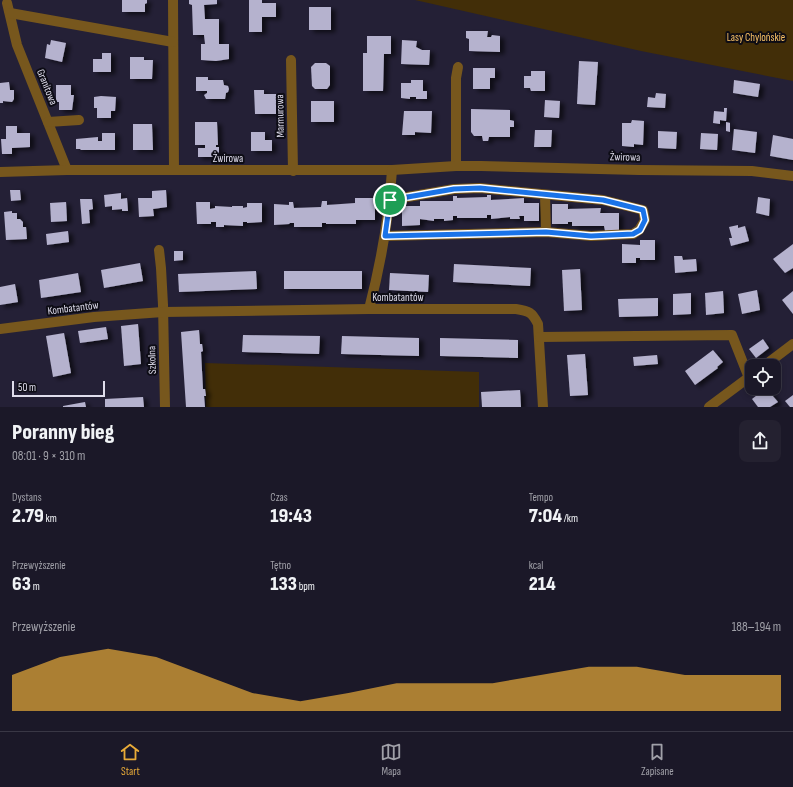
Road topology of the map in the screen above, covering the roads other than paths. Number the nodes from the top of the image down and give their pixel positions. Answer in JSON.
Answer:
{"nodes":[{"id":1,"x":173,"y":0,"type":"edge"},
{"id":2,"x":173,"y":42,"type":"junction"},
{"id":3,"x":291,"y":60,"type":"dead end"},
{"id":4,"x":458,"y":67,"type":"dead end"},
{"id":5,"x":79,"y":120,"type":"dead end"},
{"id":6,"x":48,"y":122,"type":"junction"},
{"id":7,"x":456,"y":166,"type":"junction"},
{"id":8,"x":67,"y":170,"type":"junction"},
{"id":9,"x":174,"y":170,"type":"junction"},
{"id":10,"x":392,"y":170,"type":"junction"},
{"id":11,"x":293,"y":171,"type":"junction"},
{"id":12,"x":0,"y":172,"type":"edge"},
{"id":13,"x":793,"y":176,"type":"edge"},
{"id":14,"x":546,"y":195,"type":"junction"},
{"id":15,"x":390,"y":200,"type":"junction"},
{"id":16,"x":546,"y":232,"type":"junction"},
{"id":17,"x":385,"y":236,"type":"junction"},
{"id":18,"x":158,"y":250,"type":"dead end"},
{"id":19,"x":369,"y":308,"type":"junction"},
{"id":20,"x":163,"y":312,"type":"junction"},
{"id":21,"x":0,"y":329,"type":"edge"},
{"id":22,"x":540,"y":337,"type":"junction"},
{"id":23,"x":793,"y":344,"type":"edge"},
{"id":24,"x":773,"y":359,"type":"edge"},
{"id":25,"x":745,"y":365,"type":"edge"},
{"id":26,"x":745,"y":381,"type":"edge"},
{"id":27,"x":165,"y":407,"type":"edge"},
{"id":28,"x":543,"y":407,"type":"edge"},
{"id":29,"x":709,"y":407,"type":"edge"}],
"edges":[{"from":1,"to":2,"type":"street"},
{"from":2,"to":6,"type":"street","name":"Granitowa"},
{"from":2,"to":9,"type":"street"},
{"from":3,"to":11,"type":"street","name":"Marmurowa"},
{"from":4,"to":7,"type":"street"},
{"from":5,"to":6,"type":"street"},
{"from":6,"to":8,"type":"street","name":"Granitowa"},
{"from":7,"to":10,"type":"street","name":"Żwirowa"},
{"from":7,"to":13,"type":"street","name":"Żwirowa"},
{"from":8,"to":9,"type":"street","name":"Żwirowa"},
{"from":8,"to":12,"type":"street","name":"Żwirowa"},
{"from":9,"to":11,"type":"street","name":"Żwirowa"},
{"from":10,"to":11,"type":"street","name":"Żwirowa"},
{"from":10,"to":15,"type":"street"},
{"from":14,"to":15,"type":"street"},
{"from":14,"to":16,"type":"street"},
{"from":14,"to":16,"type":"street"},
{"from":15,"to":17,"type":"street"},
{"from":16,"to":17,"type":"street"},
{"from":17,"to":19,"type":"street"},
{"from":18,"to":20,"type":"street","name":"Szkolna"},
{"from":19,"to":20,"type":"street","name":"Kombatantów"},
{"from":19,"to":22,"type":"street","name":"Kombatantów"},
{"from":20,"to":21,"type":"street","name":"Kombatantów"},
{"from":20,"to":27,"type":"street","name":"Szkolna"},
{"from":22,"to":25,"type":"street"},
{"from":22,"to":28,"type":"street"},
{"from":23,"to":24,"type":"street"},
{"from":26,"to":29,"type":"street"}]}
